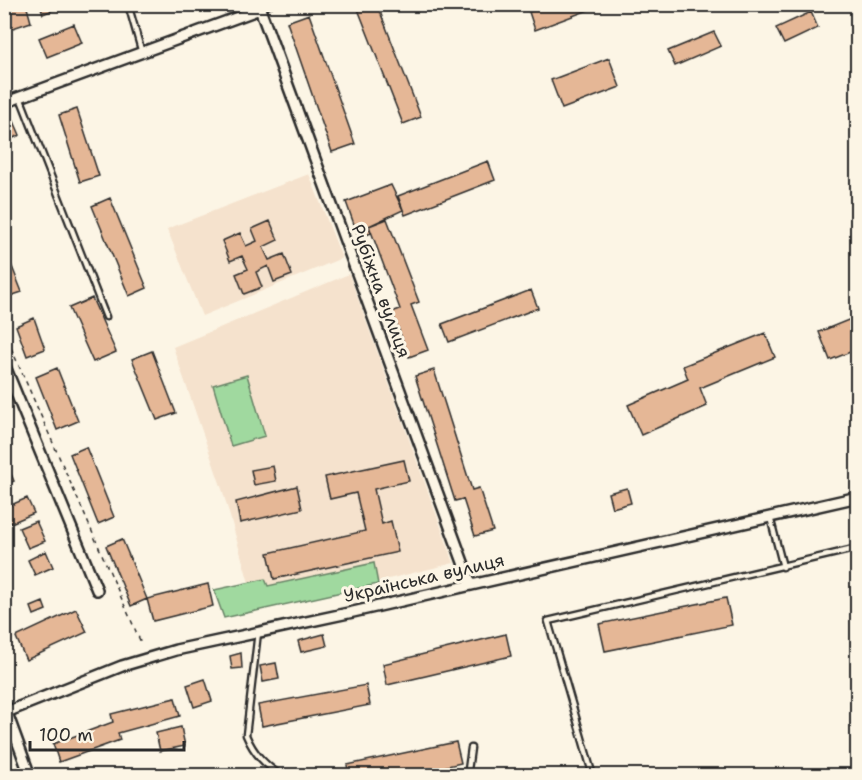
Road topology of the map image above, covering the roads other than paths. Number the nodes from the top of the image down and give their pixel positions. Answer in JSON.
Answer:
{"nodes":[{"id":1,"x":128,"y":4,"type":"edge"},
{"id":2,"x":271,"y":4,"type":"edge"},
{"id":3,"x":260,"y":9,"type":"junction"},
{"id":4,"x":142,"y":53,"type":"junction"},
{"id":5,"x":20,"y":97,"type":"junction"},
{"id":6,"x":4,"y":103,"type":"edge"},
{"id":7,"x":106,"y":317,"type":"dead end"},
{"id":8,"x":4,"y":364,"type":"edge"},
{"id":9,"x":858,"y":497,"type":"edge"},
{"id":10,"x":770,"y":517,"type":"junction"},
{"id":11,"x":858,"y":548,"type":"edge"},
{"id":12,"x":783,"y":567,"type":"junction"},
{"id":13,"x":471,"y":584,"type":"junction"},
{"id":14,"x":97,"y":590,"type":"dead end"},
{"id":15,"x":258,"y":632,"type":"junction"},
{"id":16,"x":5,"y":710,"type":"edge"},
{"id":17,"x":471,"y":748,"type":"dead end"},
{"id":18,"x":30,"y":776,"type":"edge"},
{"id":19,"x":282,"y":776,"type":"edge"},
{"id":20,"x":464,"y":776,"type":"edge"},
{"id":21,"x":593,"y":776,"type":"edge"}],
"edges":[{"from":1,"to":4,"type":"lane"},
{"from":2,"to":3,"type":"lane"},
{"from":3,"to":4,"type":"street"},
{"from":3,"to":13,"type":"street","name":"Рубіжна вулиця"},
{"from":4,"to":5,"type":"street"},
{"from":5,"to":6,"type":"street"},
{"from":5,"to":7,"type":"lane"},
{"from":8,"to":14,"type":"street"},
{"from":9,"to":10,"type":"street","name":"Українська вулиця"},
{"from":10,"to":12,"type":"lane"},
{"from":10,"to":13,"type":"street","name":"Українська вулиця"},
{"from":11,"to":12,"type":"lane"},
{"from":12,"to":21,"type":"lane"},
{"from":13,"to":15,"type":"street","name":"Українська вулиця"},
{"from":15,"to":16,"type":"street","name":"Українська вулиця"},
{"from":15,"to":19,"type":"lane"},
{"from":16,"to":18,"type":"street"},
{"from":17,"to":20,"type":"lane"}]}
